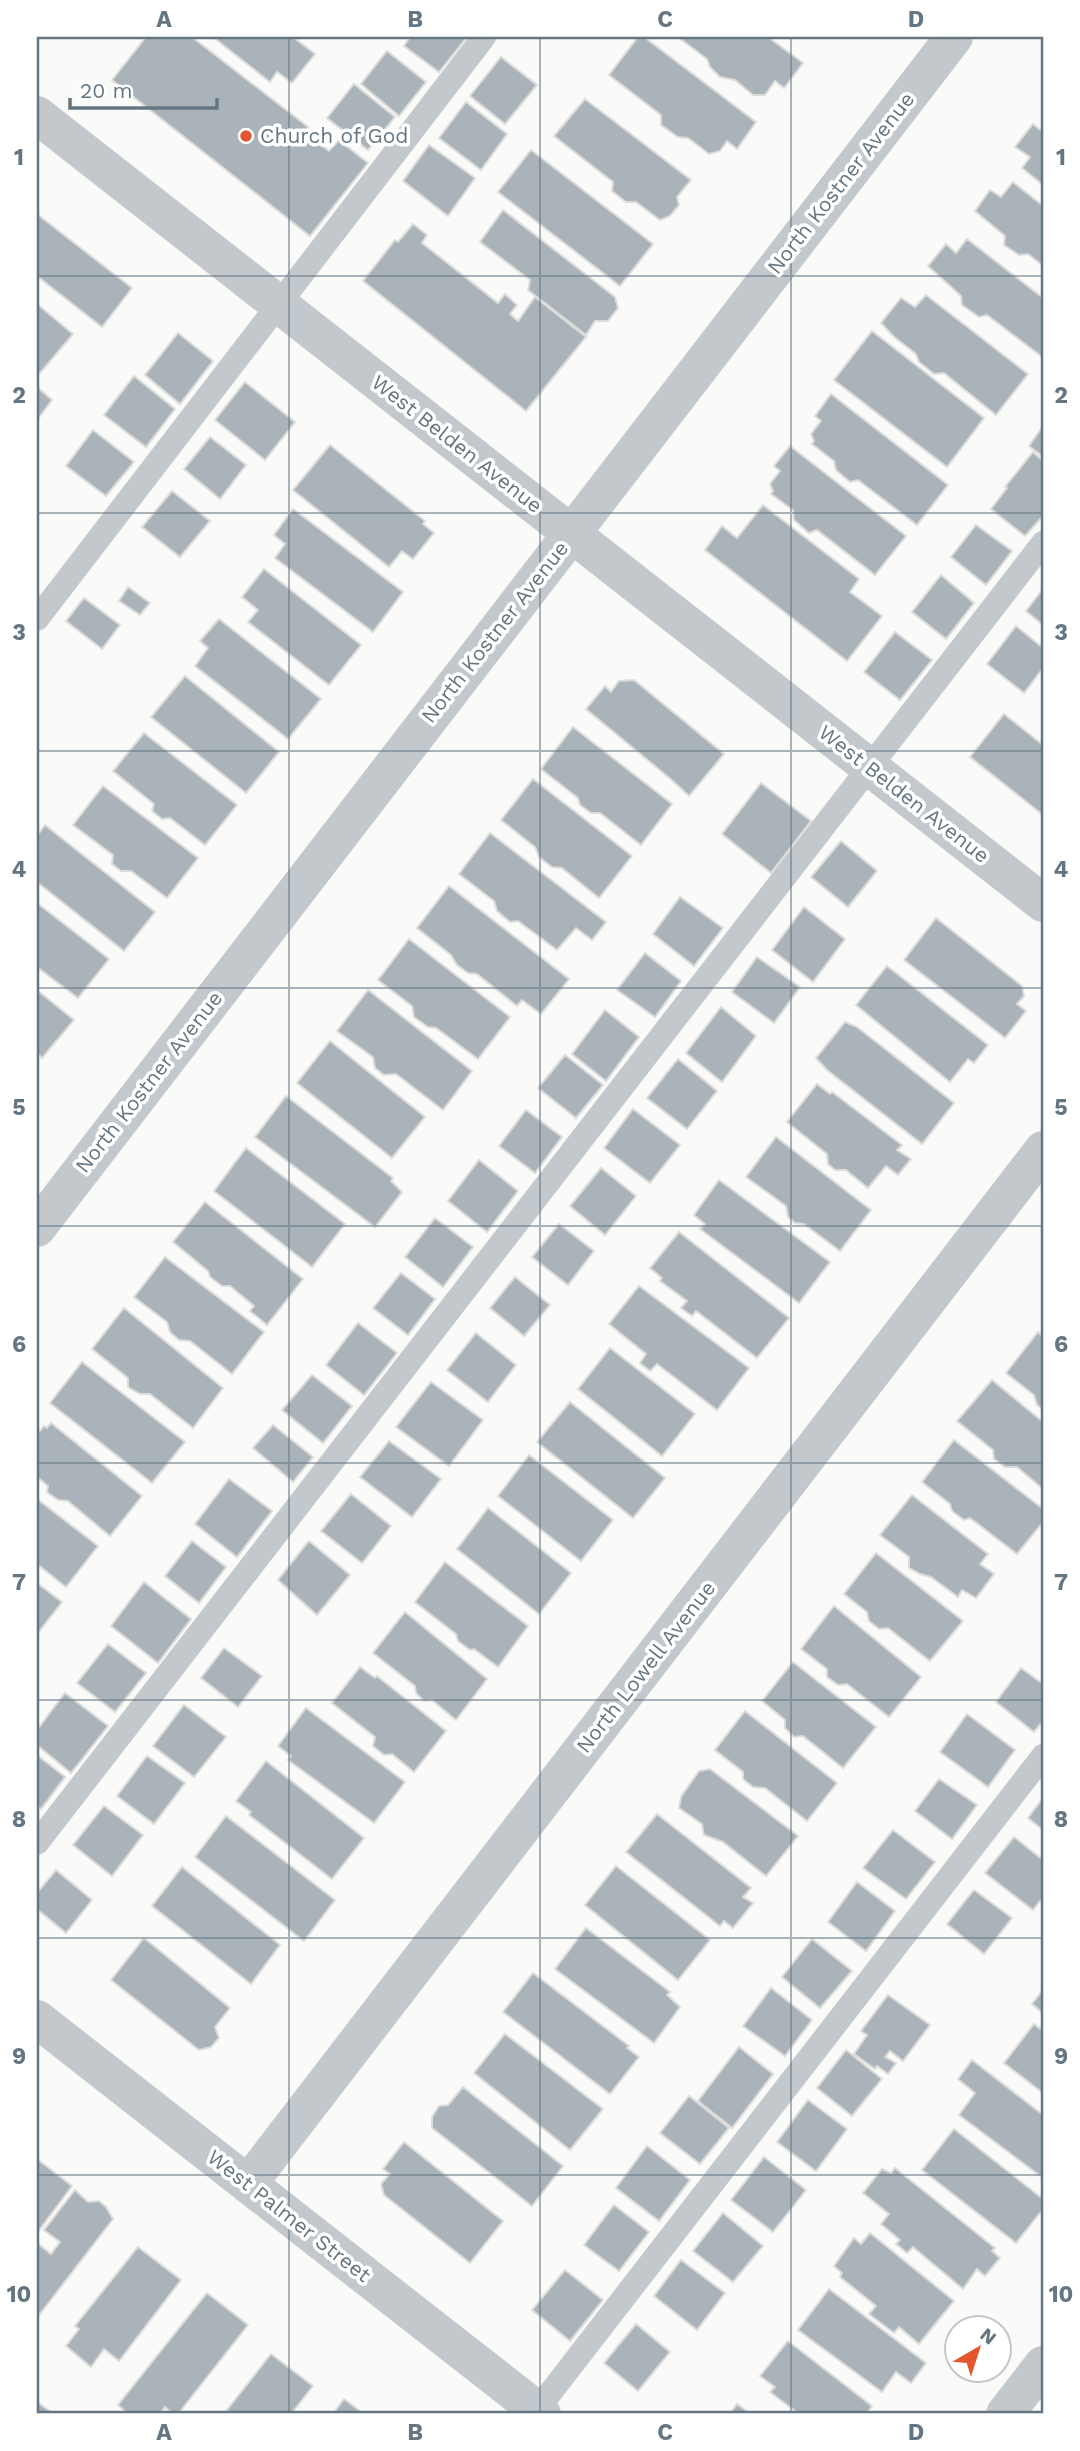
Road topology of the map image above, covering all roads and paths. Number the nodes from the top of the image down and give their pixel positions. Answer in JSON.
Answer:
{"nodes":[{"id":1,"x":484,"y":37,"type":"edge"},
{"id":2,"x":954,"y":37,"type":"edge"},
{"id":3,"x":37,"y":115,"type":"edge"},
{"id":4,"x":278,"y":304,"type":"junction"},
{"id":5,"x":572,"y":533,"type":"junction"},
{"id":6,"x":1043,"y":543,"type":"edge"},
{"id":7,"x":37,"y":619,"type":"edge"},
{"id":8,"x":870,"y":768,"type":"junction"},
{"id":9,"x":1043,"y":904,"type":"edge"},
{"id":10,"x":1043,"y":1150,"type":"edge"},
{"id":11,"x":37,"y":1228,"type":"edge"},
{"id":12,"x":1043,"y":1756,"type":"edge"},
{"id":13,"x":37,"y":1843,"type":"edge"},
{"id":14,"x":37,"y":2019,"type":"edge"},
{"id":15,"x":248,"y":2184,"type":"junction"},
{"id":16,"x":1043,"y":2365,"type":"edge"},
{"id":17,"x":539,"y":2412,"type":"edge"},
{"id":18,"x":1005,"y":2414,"type":"edge"}],
"edges":[{"from":1,"to":4,"type":"lane"},
{"from":2,"to":5,"type":"street","name":"North Kostner Avenue"},
{"from":3,"to":4,"type":"street","name":"West Belden Avenue"},
{"from":4,"to":5,"type":"street","name":"West Belden Avenue"},
{"from":4,"to":7,"type":"lane"},
{"from":5,"to":8,"type":"street","name":"West Belden Avenue"},
{"from":5,"to":11,"type":"street","name":"North Kostner Avenue"},
{"from":6,"to":8,"type":"lane"},
{"from":8,"to":9,"type":"street","name":"West Belden Avenue"},
{"from":8,"to":13,"type":"lane"},
{"from":10,"to":15,"type":"street","name":"North Lowell Avenue"},
{"from":12,"to":17,"type":"lane"},
{"from":14,"to":15,"type":"street","name":"West Palmer Street"},
{"from":15,"to":17,"type":"street","name":"West Palmer Street"},
{"from":16,"to":18,"type":"street"}]}
